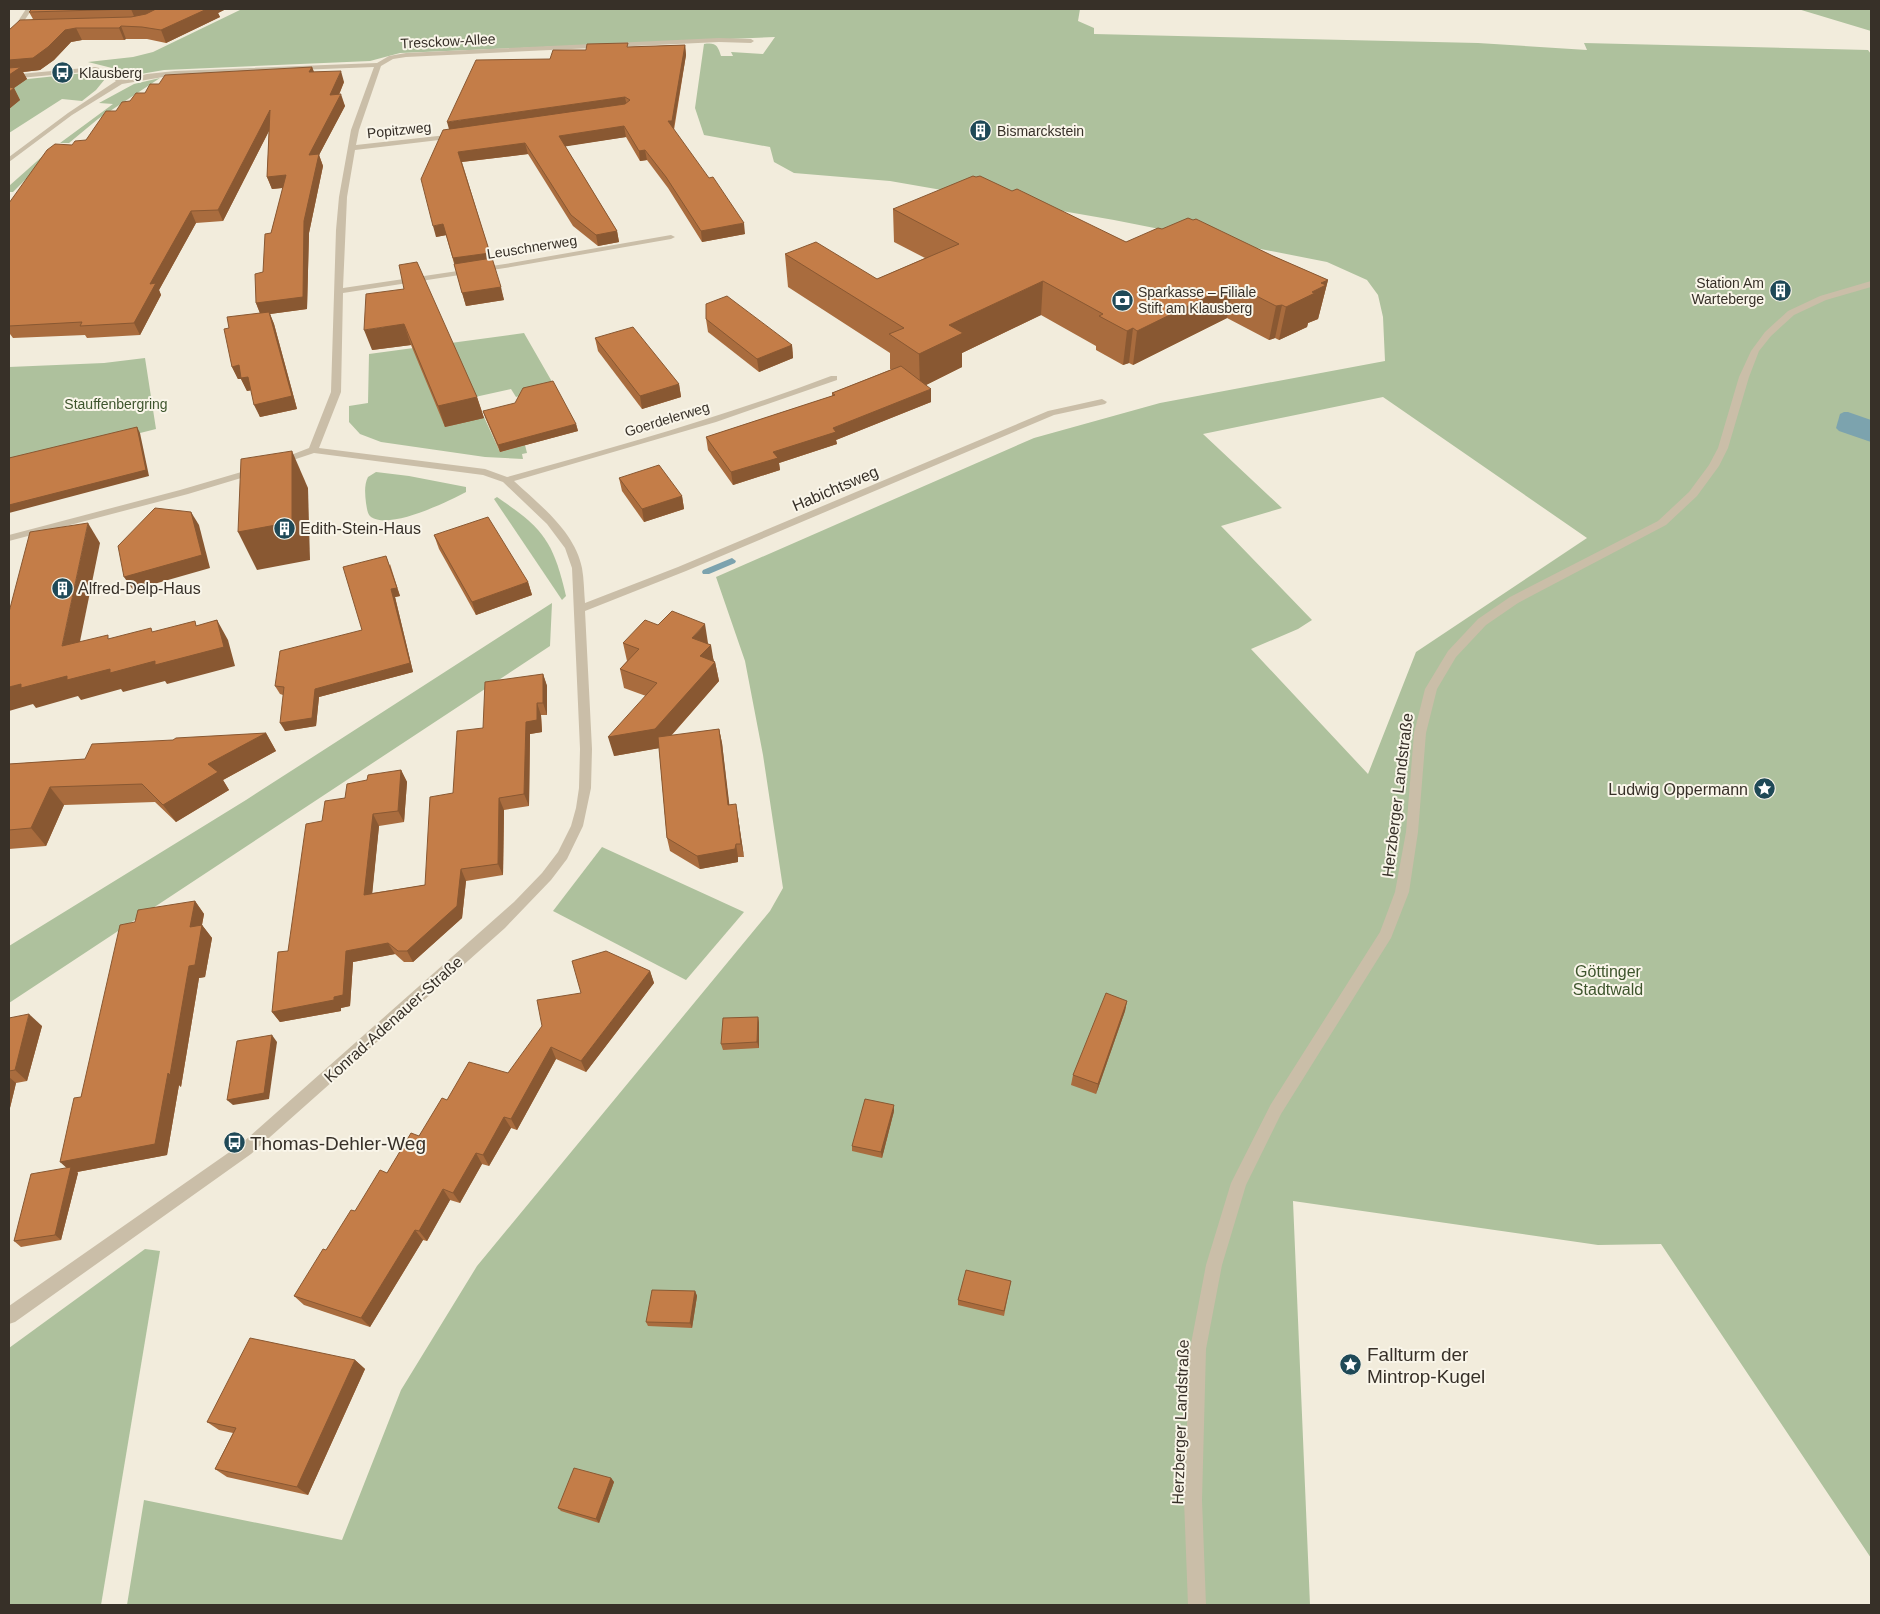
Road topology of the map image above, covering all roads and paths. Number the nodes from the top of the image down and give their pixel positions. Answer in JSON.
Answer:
{"nodes":[{"id":1,"x":30,"y":9,"type":"edge"},
{"id":2,"x":17,"y":28,"type":"junction"},
{"id":3,"x":27,"y":28,"type":"edge"},
{"id":4,"x":9,"y":40,"type":"edge"},
{"id":5,"x":751,"y":41,"type":"dead end"},
{"id":6,"x":378,"y":65,"type":"junction"},
{"id":7,"x":9,"y":77,"type":"edge"},
{"id":8,"x":120,"y":82,"type":"junction"},
{"id":9,"x":466,"y":134,"type":"edge"},
{"id":10,"x":352,"y":148,"type":"junction"},
{"id":11,"x":9,"y":160,"type":"edge"},
{"id":12,"x":671,"y":237,"type":"dead end"},
{"id":13,"x":1871,"y":284,"type":"edge"},
{"id":14,"x":338,"y":291,"type":"junction"},
{"id":15,"x":834,"y":378,"type":"dead end"},
{"id":16,"x":1102,"y":402,"type":"dead end"},
{"id":17,"x":313,"y":450,"type":"junction"},
{"id":18,"x":507,"y":480,"type":"junction"},
{"id":19,"x":9,"y":538,"type":"edge"},
{"id":20,"x":580,"y":609,"type":"junction"},
{"id":21,"x":9,"y":1316,"type":"edge"},
{"id":22,"x":1197,"y":1605,"type":"edge"}],
"edges":[{"from":1,"to":2,"type":"street"},
{"from":2,"to":3,"type":"street"},
{"from":2,"to":4,"type":"street"},
{"from":5,"to":6,"type":"street","name":"Tresckow-Allee"},
{"from":6,"to":8,"type":"street","name":"Tresckow-Allee"},
{"from":6,"to":10,"type":"street"},
{"from":7,"to":8,"type":"street"},
{"from":8,"to":11,"type":"street"},
{"from":9,"to":10,"type":"street","name":"Popitzweg"},
{"from":10,"to":14,"type":"street"},
{"from":12,"to":14,"type":"street","name":"Leuschnerweg"},
{"from":13,"to":22,"type":"street","name":"Herzberger Landstraße"},
{"from":14,"to":17,"type":"street"},
{"from":15,"to":18,"type":"street","name":"Goerdelerweg"},
{"from":16,"to":20,"type":"street","name":"Habichtsweg"},
{"from":17,"to":18,"type":"street"},
{"from":17,"to":19,"type":"street"},
{"from":18,"to":20,"type":"street"},
{"from":20,"to":21,"type":"street","name":"Konrad-Adenauer-Straße"}]}
